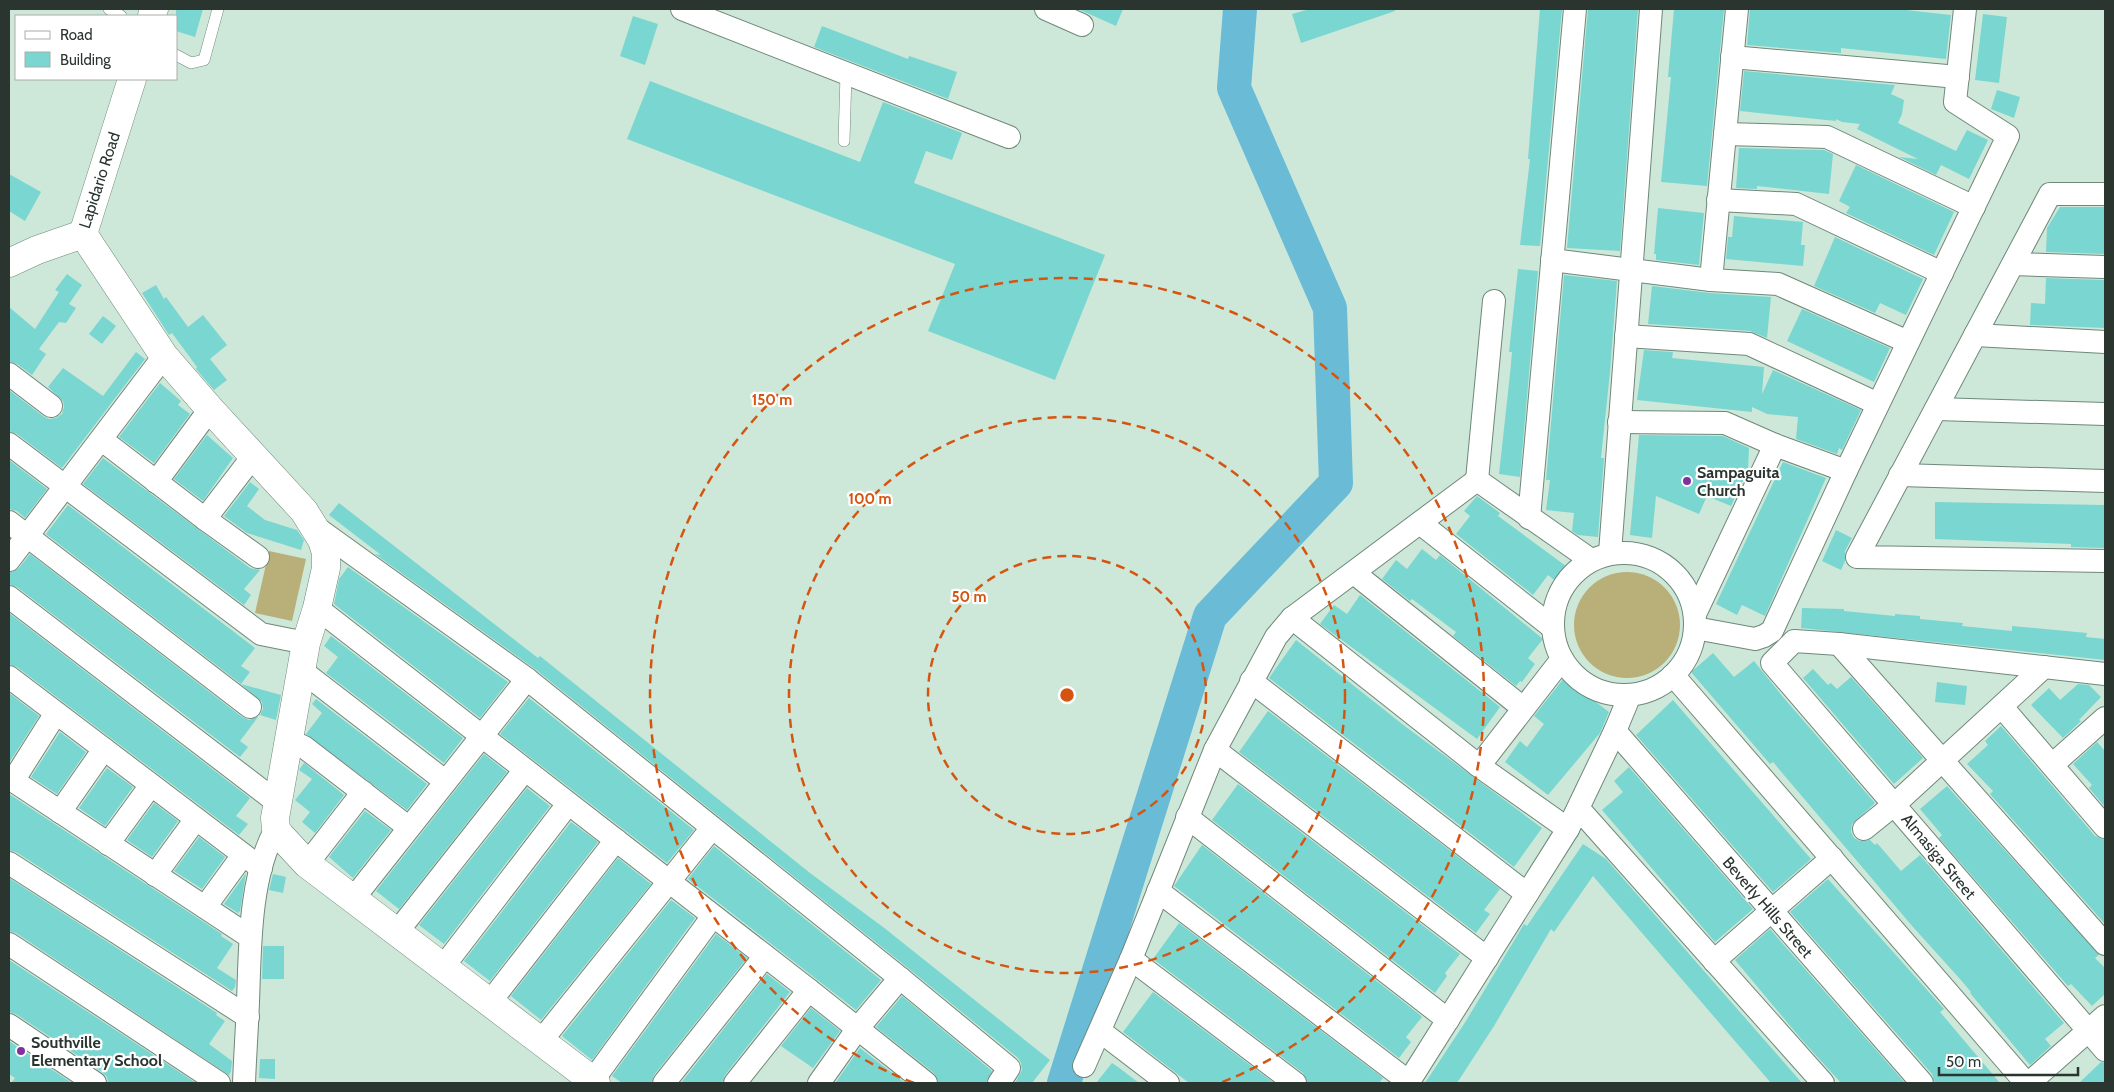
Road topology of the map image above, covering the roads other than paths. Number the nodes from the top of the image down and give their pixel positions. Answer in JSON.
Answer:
{"nodes":[{"id":1,"x":218,"y":9,"type":"edge"},
{"id":2,"x":682,"y":9,"type":"edge"},
{"id":3,"x":1046,"y":9,"type":"edge"},
{"id":4,"x":1575,"y":9,"type":"edge"},
{"id":5,"x":1651,"y":9,"type":"edge"},
{"id":6,"x":1737,"y":9,"type":"edge"},
{"id":7,"x":1964,"y":9,"type":"edge"},
{"id":8,"x":1082,"y":25,"type":"dead end"},
{"id":9,"x":178,"y":56,"type":"edge"},
{"id":10,"x":1732,"y":56,"type":"junction"},
{"id":11,"x":846,"y":74,"type":"junction"},
{"id":12,"x":1958,"y":77,"type":"junction"},
{"id":13,"x":132,"y":80,"type":"edge"},
{"id":14,"x":1725,"y":134,"type":"junction"},
{"id":15,"x":1009,"y":137,"type":"dead end"},
{"id":16,"x":844,"y":140,"type":"dead end"},
{"id":17,"x":2105,"y":194,"type":"edge"},
{"id":18,"x":1718,"y":200,"type":"junction"},
{"id":19,"x":1974,"y":207,"type":"junction"},
{"id":20,"x":83,"y":234,"type":"junction"},
{"id":21,"x":1552,"y":260,"type":"junction"},
{"id":22,"x":9,"y":263,"type":"edge"},
{"id":23,"x":2013,"y":264,"type":"junction"},
{"id":24,"x":2105,"y":267,"type":"edge"},
{"id":25,"x":1631,"y":271,"type":"junction"},
{"id":26,"x":1942,"y":273,"type":"junction"},
{"id":27,"x":1711,"y":280,"type":"junction"},
{"id":28,"x":1494,"y":301,"type":"dead end"},
{"id":29,"x":1975,"y":335,"type":"junction"},
{"id":30,"x":1626,"y":336,"type":"junction"},
{"id":31,"x":1908,"y":342,"type":"junction"},
{"id":32,"x":2105,"y":342,"type":"edge"},
{"id":33,"x":164,"y":356,"type":"junction"},
{"id":34,"x":9,"y":374,"type":"edge"},
{"id":35,"x":1878,"y":404,"type":"junction"},
{"id":36,"x":51,"y":406,"type":"dead end"},
{"id":37,"x":210,"y":409,"type":"junction"},
{"id":38,"x":1936,"y":409,"type":"junction"},
{"id":39,"x":2105,"y":414,"type":"edge"},
{"id":40,"x":1619,"y":422,"type":"junction"},
{"id":41,"x":102,"y":440,"type":"junction"},
{"id":42,"x":9,"y":444,"type":"edge"},
{"id":43,"x":1775,"y":445,"type":"junction"},
{"id":44,"x":254,"y":455,"type":"junction"},
{"id":45,"x":1846,"y":471,"type":"junction"},
{"id":46,"x":1900,"y":476,"type":"junction"},
{"id":47,"x":1477,"y":480,"type":"junction"},
{"id":48,"x":2105,"y":481,"type":"edge"},
{"id":49,"x":156,"y":482,"type":"junction"},
{"id":50,"x":65,"y":486,"type":"junction"},
{"id":51,"x":1529,"y":518,"type":"junction"},
{"id":52,"x":205,"y":519,"type":"junction"},
{"id":53,"x":9,"y":522,"type":"edge"},
{"id":54,"x":1420,"y":523,"type":"junction"},
{"id":55,"x":314,"y":526,"type":"junction"},
{"id":56,"x":27,"y":536,"type":"junction"},
{"id":57,"x":258,"y":557,"type":"dead end"},
{"id":58,"x":1600,"y":557,"type":"junction"},
{"id":59,"x":9,"y":560,"type":"edge"},
{"id":60,"x":2105,"y":561,"type":"edge"},
{"id":61,"x":1354,"y":573,"type":"junction"},
{"id":62,"x":9,"y":597,"type":"edge"},
{"id":63,"x":317,"y":608,"type":"junction"},
{"id":64,"x":1292,"y":618,"type":"junction"},
{"id":65,"x":1695,"y":621,"type":"junction"},
{"id":66,"x":1552,"y":627,"type":"junction"},
{"id":67,"x":306,"y":643,"type":"junction"},
{"id":68,"x":1839,"y":644,"type":"junction"},
{"id":69,"x":1562,"y":659,"type":"junction"},
{"id":70,"x":2044,"y":667,"type":"junction"},
{"id":71,"x":302,"y":671,"type":"junction"},
{"id":72,"x":2105,"y":674,"type":"edge"},
{"id":73,"x":1674,"y":675,"type":"junction"},
{"id":74,"x":527,"y":679,"type":"junction"},
{"id":75,"x":10,"y":680,"type":"edge"},
{"id":76,"x":1252,"y":681,"type":"junction"},
{"id":77,"x":1630,"y":695,"type":"junction"},
{"id":78,"x":250,"y":707,"type":"dead end"},
{"id":79,"x":2002,"y":707,"type":"junction"},
{"id":80,"x":1523,"y":708,"type":"junction"},
{"id":81,"x":56,"y":713,"type":"junction"},
{"id":82,"x":2105,"y":718,"type":"edge"},
{"id":83,"x":1615,"y":731,"type":"junction"},
{"id":84,"x":481,"y":735,"type":"junction"},
{"id":85,"x":289,"y":740,"type":"junction"},
{"id":86,"x":104,"y":749,"type":"junction"},
{"id":87,"x":1215,"y":750,"type":"junction"},
{"id":88,"x":1942,"y":760,"type":"junction"},
{"id":89,"x":1479,"y":766,"type":"junction"},
{"id":90,"x":2052,"y":766,"type":"junction"},
{"id":91,"x":524,"y":771,"type":"junction"},
{"id":92,"x":11,"y":780,"type":"edge"},
{"id":93,"x":445,"y":781,"type":"junction"},
{"id":94,"x":151,"y":785,"type":"junction"},
{"id":95,"x":363,"y":792,"type":"junction"},
{"id":96,"x":568,"y":804,"type":"junction"},
{"id":97,"x":1895,"y":804,"type":"junction"},
{"id":98,"x":1579,"y":809,"type":"junction"},
{"id":99,"x":60,"y":812,"type":"junction"},
{"id":100,"x":277,"y":816,"type":"junction"},
{"id":101,"x":1187,"y":817,"type":"junction"},
{"id":102,"x":2102,"y":818,"type":"edge"},
{"id":103,"x":196,"y":819,"type":"junction"},
{"id":104,"x":408,"y":827,"type":"junction"},
{"id":105,"x":712,"y":828,"type":"junction"},
{"id":106,"x":1568,"y":829,"type":"junction"},
{"id":107,"x":1864,"y":829,"type":"dead end"},
{"id":108,"x":616,"y":840,"type":"junction"},
{"id":109,"x":108,"y":844,"type":"junction"},
{"id":110,"x":243,"y":855,"type":"junction"},
{"id":111,"x":1832,"y":858,"type":"junction"},
{"id":112,"x":9,"y":863,"type":"edge"},
{"id":113,"x":307,"y":864,"type":"junction"},
{"id":114,"x":261,"y":868,"type":"junction"},
{"id":115,"x":155,"y":874,"type":"junction"},
{"id":116,"x":668,"y":880,"type":"junction"},
{"id":117,"x":1158,"y":891,"type":"junction"},
{"id":118,"x":1527,"y":894,"type":"junction"},
{"id":119,"x":353,"y":899,"type":"junction"},
{"id":120,"x":205,"y":907,"type":"junction"},
{"id":121,"x":1772,"y":910,"type":"junction"},
{"id":122,"x":713,"y":916,"type":"junction"},
{"id":123,"x":397,"y":932,"type":"junction"},
{"id":124,"x":250,"y":937,"type":"junction"},
{"id":125,"x":9,"y":944,"type":"edge"},
{"id":126,"x":2105,"y":944,"type":"edge"},
{"id":127,"x":765,"y":956,"type":"junction"},
{"id":128,"x":1487,"y":958,"type":"junction"},
{"id":129,"x":1131,"y":959,"type":"junction"},
{"id":130,"x":1714,"y":961,"type":"junction"},
{"id":131,"x":443,"y":967,"type":"junction"},
{"id":132,"x":900,"y":978,"type":"junction"},
{"id":133,"x":809,"y":990,"type":"junction"},
{"id":134,"x":490,"y":1002,"type":"junction"},
{"id":135,"x":2105,"y":1016,"type":"edge"},
{"id":136,"x":248,"y":1017,"type":"junction"},
{"id":137,"x":1448,"y":1020,"type":"junction"},
{"id":138,"x":9,"y":1025,"type":"edge"},
{"id":139,"x":858,"y":1028,"type":"junction"},
{"id":140,"x":2088,"y":1030,"type":"junction"},
{"id":141,"x":1100,"y":1032,"type":"junction"},
{"id":142,"x":541,"y":1042,"type":"junction"},
{"id":143,"x":2105,"y":1050,"type":"edge"},
{"id":144,"x":1084,"y":1066,"type":"dead end"},
{"id":145,"x":824,"y":1081,"type":"edge"},
{"id":146,"x":595,"y":1082,"type":"edge"},
{"id":147,"x":95,"y":1083,"type":"edge"},
{"id":148,"x":219,"y":1083,"type":"edge"},
{"id":149,"x":244,"y":1083,"type":"edge"},
{"id":150,"x":664,"y":1083,"type":"edge"},
{"id":151,"x":735,"y":1083,"type":"edge"},
{"id":152,"x":926,"y":1083,"type":"edge"},
{"id":153,"x":999,"y":1083,"type":"edge"},
{"id":154,"x":1168,"y":1083,"type":"edge"},
{"id":155,"x":1295,"y":1083,"type":"edge"},
{"id":156,"x":1409,"y":1083,"type":"edge"},
{"id":157,"x":1823,"y":1083,"type":"edge"},
{"id":158,"x":1922,"y":1083,"type":"edge"},
{"id":159,"x":2027,"y":1083,"type":"edge"}],
"edges":[{"from":1,"to":9,"type":"lane"},
{"from":2,"to":11,"type":"street"},
{"from":3,"to":8,"type":"street"},
{"from":4,"to":21,"type":"street"},
{"from":5,"to":25,"type":"street"},
{"from":6,"to":10,"type":"street"},
{"from":7,"to":12,"type":"street"},
{"from":10,"to":12,"type":"street"},
{"from":10,"to":14,"type":"street"},
{"from":11,"to":15,"type":"street"},
{"from":11,"to":16,"type":"lane"},
{"from":12,"to":19,"type":"street"},
{"from":13,"to":20,"type":"street","name":"Lapidario Road"},
{"from":14,"to":18,"type":"street"},
{"from":14,"to":19,"type":"street"},
{"from":17,"to":23,"type":"street"},
{"from":18,"to":26,"type":"street"},
{"from":18,"to":27,"type":"street"},
{"from":19,"to":26,"type":"street"},
{"from":20,"to":22,"type":"street","name":"Lapidario Road"},
{"from":20,"to":33,"type":"street"},
{"from":21,"to":25,"type":"street"},
{"from":21,"to":51,"type":"street"},
{"from":23,"to":24,"type":"street"},
{"from":23,"to":29,"type":"street"},
{"from":25,"to":27,"type":"street"},
{"from":25,"to":30,"type":"street"},
{"from":26,"to":31,"type":"street"},
{"from":27,"to":31,"type":"street"},
{"from":28,"to":47,"type":"street"},
{"from":29,"to":32,"type":"street"},
{"from":29,"to":38,"type":"street"},
{"from":30,"to":35,"type":"street"},
{"from":30,"to":40,"type":"street"},
{"from":31,"to":35,"type":"street"},
{"from":33,"to":37,"type":"street"},
{"from":33,"to":41,"type":"street"},
{"from":34,"to":36,"type":"street"},
{"from":35,"to":45,"type":"street"},
{"from":37,"to":44,"type":"street"},
{"from":37,"to":49,"type":"street"},
{"from":38,"to":39,"type":"street"},
{"from":38,"to":46,"type":"street"},
{"from":40,"to":43,"type":"street"},
{"from":40,"to":58,"type":"street"},
{"from":41,"to":49,"type":"street"},
{"from":41,"to":50,"type":"street"},
{"from":42,"to":50,"type":"street"},
{"from":43,"to":45,"type":"street"},
{"from":43,"to":65,"type":"street"},
{"from":44,"to":52,"type":"street"},
{"from":44,"to":55,"type":"street"},
{"from":45,"to":65,"type":"street"},
{"from":46,"to":48,"type":"street"},
{"from":46,"to":60,"type":"street"},
{"from":47,"to":51,"type":"street"},
{"from":47,"to":54,"type":"street"},
{"from":49,"to":52,"type":"street"},
{"from":50,"to":56,"type":"street"},
{"from":50,"to":67,"type":"street"},
{"from":51,"to":58,"type":"street"},
{"from":52,"to":57,"type":"street"},
{"from":53,"to":56,"type":"street"},
{"from":54,"to":61,"type":"street"},
{"from":54,"to":66,"type":"street"},
{"from":55,"to":63,"type":"street"},
{"from":55,"to":74,"type":"street"},
{"from":56,"to":59,"type":"street"},
{"from":56,"to":78,"type":"street"},
{"from":58,"to":65,"type":"street"},
{"from":58,"to":66,"type":"street"},
{"from":61,"to":64,"type":"street"},
{"from":61,"to":80,"type":"street"},
{"from":62,"to":100,"type":"street"},
{"from":63,"to":67,"type":"street"},
{"from":63,"to":84,"type":"street"},
{"from":64,"to":76,"type":"street"},
{"from":64,"to":89,"type":"street"},
{"from":65,"to":73,"type":"street"},
{"from":66,"to":69,"type":"street"},
{"from":67,"to":71,"type":"street"},
{"from":68,"to":70,"type":"street"},
{"from":68,"to":88,"type":"street"},
{"from":68,"to":97,"type":"street","name":"Almasiga Street"},
{"from":69,"to":77,"type":"street"},
{"from":69,"to":80,"type":"street"},
{"from":70,"to":72,"type":"street"},
{"from":70,"to":79,"type":"street"},
{"from":71,"to":85,"type":"street"},
{"from":71,"to":93,"type":"street"},
{"from":73,"to":77,"type":"street"},
{"from":73,"to":111,"type":"street"},
{"from":74,"to":84,"type":"street"},
{"from":74,"to":105,"type":"street"},
{"from":75,"to":81,"type":"street"},
{"from":76,"to":87,"type":"street"},
{"from":76,"to":118,"type":"street"},
{"from":77,"to":83,"type":"street"},
{"from":79,"to":88,"type":"street"},
{"from":79,"to":90,"type":"street"},
{"from":80,"to":89,"type":"street"},
{"from":81,"to":86,"type":"street"},
{"from":81,"to":92,"type":"street"},
{"from":82,"to":90,"type":"street"},
{"from":83,"to":98,"type":"street"},
{"from":83,"to":121,"type":"street","name":"Beverly Hills Street"},
{"from":84,"to":91,"type":"street"},
{"from":84,"to":93,"type":"street"},
{"from":85,"to":95,"type":"street"},
{"from":85,"to":100,"type":"street"},
{"from":86,"to":94,"type":"street"},
{"from":86,"to":99,"type":"street"},
{"from":87,"to":101,"type":"street"},
{"from":87,"to":128,"type":"street"},
{"from":88,"to":97,"type":"street"},
{"from":88,"to":126,"type":"street"},
{"from":89,"to":106,"type":"street"},
{"from":90,"to":102,"type":"street"},
{"from":91,"to":96,"type":"street"},
{"from":91,"to":123,"type":"street"},
{"from":92,"to":99,"type":"street"},
{"from":93,"to":104,"type":"street"},
{"from":94,"to":103,"type":"street"},
{"from":94,"to":109,"type":"street"},
{"from":95,"to":104,"type":"street"},
{"from":95,"to":113,"type":"street"},
{"from":96,"to":108,"type":"street"},
{"from":96,"to":131,"type":"street"},
{"from":97,"to":107,"type":"street"},
{"from":97,"to":140,"type":"street","name":"Almasiga Street"},
{"from":98,"to":106,"type":"street"},
{"from":98,"to":130,"type":"street"},
{"from":99,"to":109,"type":"street"},
{"from":100,"to":113,"type":"street"},
{"from":100,"to":114,"type":"street"},
{"from":101,"to":117,"type":"street"},
{"from":101,"to":137,"type":"street"},
{"from":103,"to":110,"type":"street"},
{"from":103,"to":115,"type":"street"},
{"from":104,"to":119,"type":"street"},
{"from":105,"to":116,"type":"street"},
{"from":105,"to":132,"type":"street"},
{"from":106,"to":118,"type":"street"},
{"from":108,"to":116,"type":"street"},
{"from":108,"to":134,"type":"street"},
{"from":109,"to":115,"type":"street"},
{"from":110,"to":114,"type":"street"},
{"from":110,"to":120,"type":"street"},
{"from":111,"to":121,"type":"street"},
{"from":111,"to":159,"type":"street"},
{"from":112,"to":136,"type":"street"},
{"from":113,"to":119,"type":"street"},
{"from":114,"to":124,"type":"street"},
{"from":115,"to":120,"type":"street"},
{"from":116,"to":122,"type":"street"},
{"from":116,"to":142,"type":"street"},
{"from":117,"to":129,"type":"street"},
{"from":117,"to":156,"type":"street"},
{"from":118,"to":128,"type":"street"},
{"from":119,"to":123,"type":"street"},
{"from":120,"to":124,"type":"street"},
{"from":121,"to":130,"type":"street"},
{"from":121,"to":158,"type":"street","name":"Beverly Hills Street"},
{"from":122,"to":127,"type":"street"},
{"from":122,"to":146,"type":"street"},
{"from":123,"to":131,"type":"street"},
{"from":124,"to":136,"type":"street"},
{"from":125,"to":148,"type":"street"},
{"from":127,"to":133,"type":"street"},
{"from":127,"to":150,"type":"street"},
{"from":128,"to":137,"type":"street"},
{"from":129,"to":141,"type":"street"},
{"from":129,"to":155,"type":"street"},
{"from":130,"to":157,"type":"street"},
{"from":131,"to":134,"type":"street"},
{"from":132,"to":139,"type":"street"},
{"from":132,"to":153,"type":"street"},
{"from":133,"to":139,"type":"street"},
{"from":133,"to":151,"type":"street"},
{"from":134,"to":142,"type":"street"},
{"from":135,"to":140,"type":"street"},
{"from":136,"to":149,"type":"street"},
{"from":137,"to":156,"type":"street"},
{"from":138,"to":147,"type":"street"},
{"from":139,"to":145,"type":"street"},
{"from":139,"to":152,"type":"street"},
{"from":140,"to":143,"type":"street","name":"Almasiga Street"},
{"from":140,"to":159,"type":"street"},
{"from":141,"to":144,"type":"street"},
{"from":141,"to":154,"type":"street"},
{"from":142,"to":146,"type":"street"}]}
